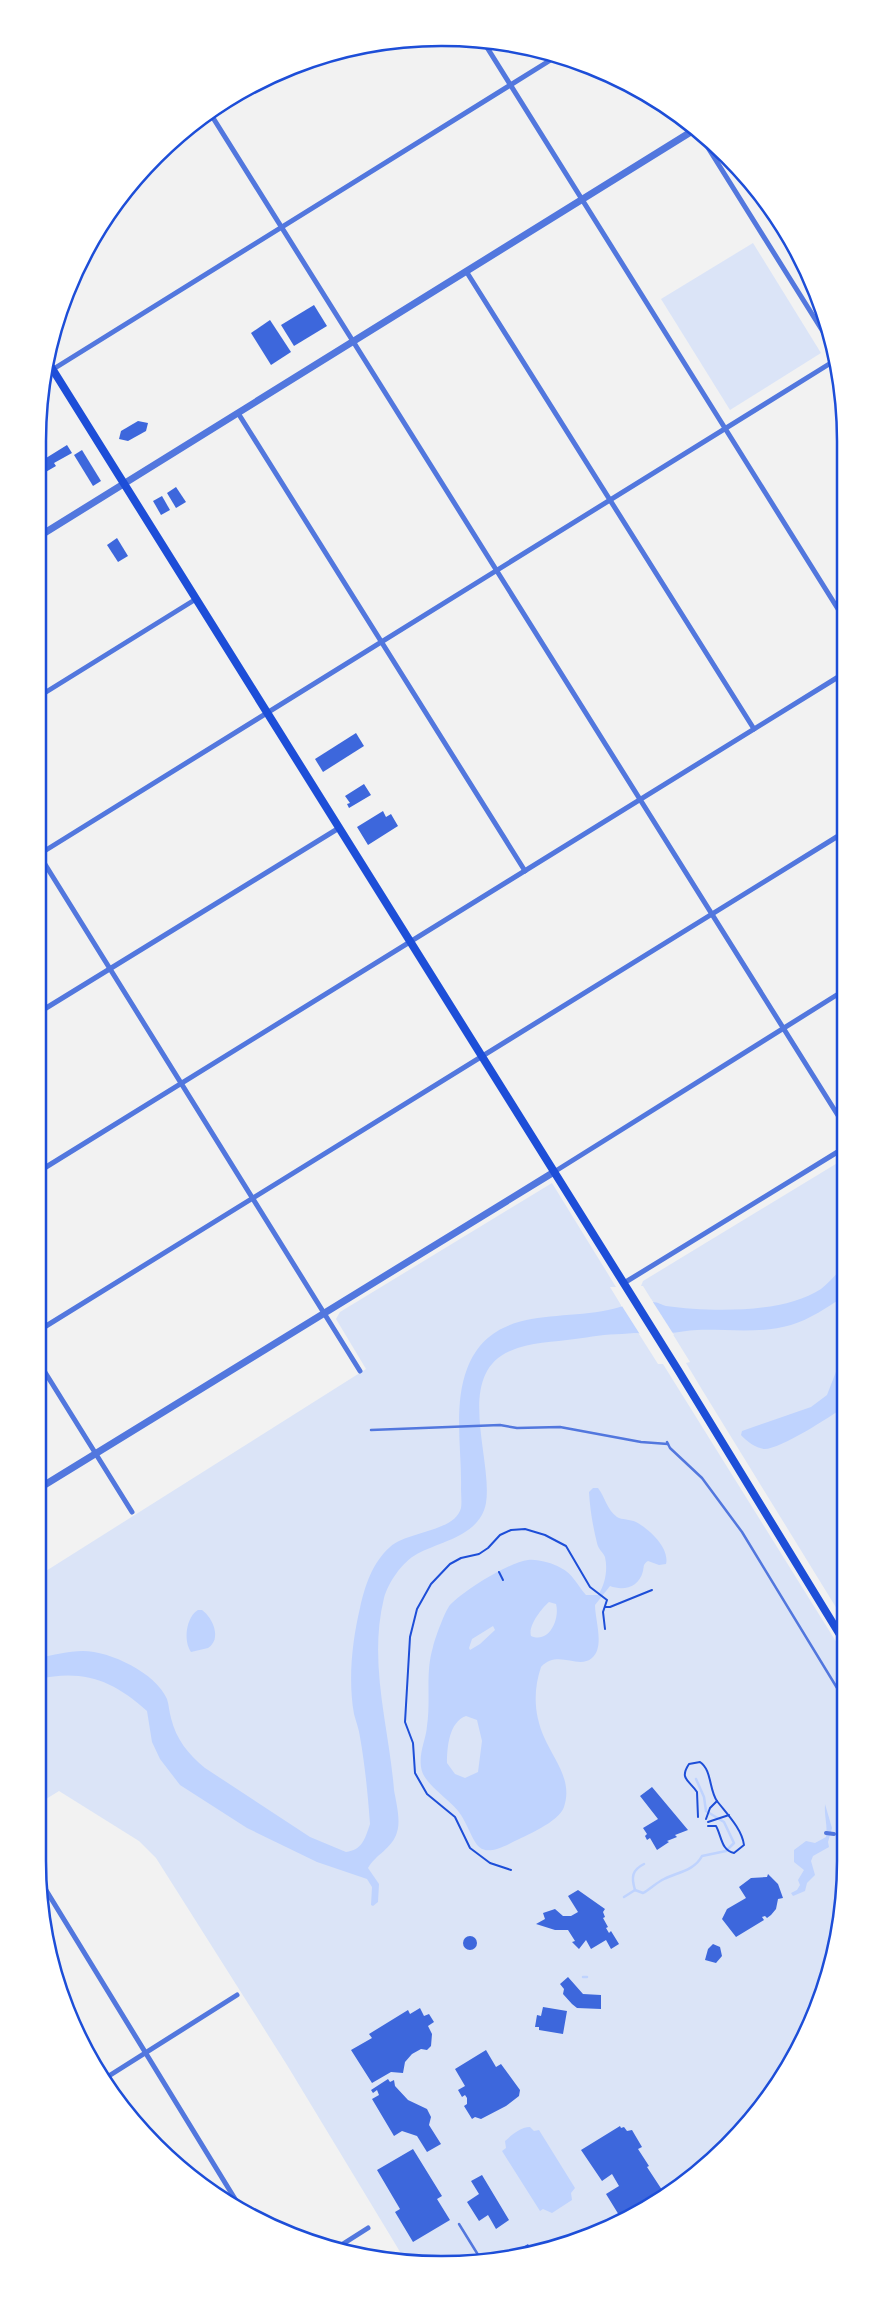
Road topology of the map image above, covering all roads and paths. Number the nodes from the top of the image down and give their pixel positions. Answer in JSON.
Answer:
{"nodes":[{"id":1,"x":488,"y":49,"type":"edge"},
{"id":2,"x":549,"y":61,"type":"edge"},
{"id":3,"x":511,"y":85,"type":"junction"},
{"id":4,"x":214,"y":118,"type":"edge"},
{"id":5,"x":689,"y":133,"type":"edge"},
{"id":6,"x":711,"y":153,"type":"edge"},
{"id":7,"x":582,"y":199,"type":"junction"},
{"id":8,"x":282,"y":227,"type":"junction"},
{"id":9,"x":466,"y":271,"type":"junction"},
{"id":10,"x":820,"y":328,"type":"edge"},
{"id":11,"x":353,"y":341,"type":"junction"},
{"id":12,"x":829,"y":364,"type":"edge"},
{"id":13,"x":54,"y":365,"type":"edge"},
{"id":14,"x":53,"y":373,"type":"edge"},
{"id":15,"x":238,"y":413,"type":"junction"},
{"id":16,"x":726,"y":428,"type":"junction"},
{"id":17,"x":124,"y":484,"type":"junction"},
{"id":18,"x":609,"y":499,"type":"junction"},
{"id":19,"x":46,"y":532,"type":"edge"},
{"id":20,"x":496,"y":569,"type":"junction"},
{"id":21,"x":196,"y":599,"type":"junction"},
{"id":22,"x":837,"y":609,"type":"edge"},
{"id":23,"x":382,"y":640,"type":"junction"},
{"id":24,"x":837,"y":678,"type":"edge"},
{"id":25,"x":46,"y":692,"type":"edge"},
{"id":26,"x":267,"y":713,"type":"junction"},
{"id":27,"x":754,"y":729,"type":"junction"},
{"id":28,"x":640,"y":801,"type":"junction"},
{"id":29,"x":339,"y":828,"type":"junction"},
{"id":30,"x":837,"y":837,"type":"edge"},
{"id":31,"x":46,"y":849,"type":"edge"},
{"id":32,"x":46,"y":866,"type":"edge"},
{"id":33,"x":525,"y":871,"type":"junction"},
{"id":34,"x":712,"y":914,"type":"junction"},
{"id":35,"x":410,"y":942,"type":"junction"},
{"id":36,"x":111,"y":968,"type":"junction"},
{"id":37,"x":837,"y":996,"type":"edge"},
{"id":38,"x":46,"y":1009,"type":"edge"},
{"id":39,"x":783,"y":1028,"type":"junction"},
{"id":40,"x":482,"y":1056,"type":"junction"},
{"id":41,"x":182,"y":1083,"type":"junction"},
{"id":42,"x":837,"y":1114,"type":"edge"},
{"id":43,"x":837,"y":1152,"type":"edge"},
{"id":44,"x":46,"y":1167,"type":"edge"},
{"id":45,"x":554,"y":1172,"type":"junction"},
{"id":46,"x":253,"y":1197,"type":"junction"},
{"id":47,"x":624,"y":1284,"type":"junction"},
{"id":48,"x":325,"y":1311,"type":"junction"},
{"id":49,"x":46,"y":1325,"type":"edge"},
{"id":50,"x":360,"y":1371,"type":"dead end"},
{"id":51,"x":46,"y":1374,"type":"edge"},
{"id":52,"x":371,"y":1430,"type":"dead end"},
{"id":53,"x":96,"y":1453,"type":"junction"},
{"id":54,"x":46,"y":1484,"type":"edge"},
{"id":55,"x":132,"y":1512,"type":"dead end"},
{"id":56,"x":499,"y":1572,"type":"dead end"},
{"id":57,"x":503,"y":1580,"type":"dead end"},
{"id":58,"x":652,"y":1590,"type":"dead end"},
{"id":59,"x":605,"y":1607,"type":"junction"},
{"id":60,"x":605,"y":1629,"type":"dead end"},
{"id":61,"x":837,"y":1630,"type":"edge"},
{"id":62,"x":837,"y":1688,"type":"edge"},
{"id":63,"x":717,"y":1801,"type":"junction"},
{"id":64,"x":729,"y":1815,"type":"junction"},
{"id":65,"x":698,"y":1817,"type":"dead end"},
{"id":66,"x":708,"y":1826,"type":"dead end"},
{"id":67,"x":826,"y":1833,"type":"dead end"},
{"id":68,"x":834,"y":1834,"type":"dead end"},
{"id":69,"x":511,"y":1870,"type":"dead end"},
{"id":70,"x":48,"y":1893,"type":"edge"},
{"id":71,"x":237,"y":1994,"type":"dead end"},
{"id":72,"x":145,"y":2054,"type":"junction"},
{"id":73,"x":110,"y":2075,"type":"edge"},
{"id":74,"x":233,"y":2196,"type":"edge"},
{"id":75,"x":459,"y":2224,"type":"dead end"},
{"id":76,"x":368,"y":2228,"type":"dead end"},
{"id":77,"x":345,"y":2243,"type":"edge"},
{"id":78,"x":477,"y":2254,"type":"edge"}],
"edges":[{"from":1,"to":3,"type":"street"},
{"from":2,"to":3,"type":"street"},
{"from":3,"to":7,"type":"street"},
{"from":3,"to":8,"type":"street"},
{"from":4,"to":8,"type":"street"},
{"from":5,"to":7,"type":"street"},
{"from":6,"to":10,"type":"street"},
{"from":7,"to":9,"type":"street"},
{"from":7,"to":16,"type":"street"},
{"from":8,"to":11,"type":"street"},
{"from":8,"to":13,"type":"street"},
{"from":9,"to":11,"type":"street"},
{"from":9,"to":18,"type":"street"},
{"from":11,"to":15,"type":"street"},
{"from":11,"to":20,"type":"street"},
{"from":12,"to":16,"type":"street"},
{"from":14,"to":17,"type":"main road"},
{"from":15,"to":17,"type":"street"},
{"from":15,"to":23,"type":"street"},
{"from":16,"to":18,"type":"street"},
{"from":16,"to":22,"type":"street"},
{"from":17,"to":19,"type":"street"},
{"from":17,"to":21,"type":"main road"},
{"from":18,"to":20,"type":"street"},
{"from":18,"to":27,"type":"street"},
{"from":20,"to":23,"type":"street"},
{"from":20,"to":28,"type":"street"},
{"from":21,"to":25,"type":"street"},
{"from":21,"to":26,"type":"main road"},
{"from":23,"to":26,"type":"street"},
{"from":23,"to":33,"type":"street"},
{"from":24,"to":27,"type":"street"},
{"from":26,"to":29,"type":"main road"},
{"from":26,"to":31,"type":"street"},
{"from":27,"to":28,"type":"street"},
{"from":28,"to":33,"type":"street"},
{"from":28,"to":34,"type":"street"},
{"from":29,"to":35,"type":"main road"},
{"from":29,"to":36,"type":"street"},
{"from":30,"to":34,"type":"street"},
{"from":32,"to":36,"type":"street"},
{"from":33,"to":35,"type":"street"},
{"from":34,"to":39,"type":"street"},
{"from":34,"to":40,"type":"street"},
{"from":35,"to":40,"type":"main road"},
{"from":35,"to":41,"type":"street"},
{"from":36,"to":38,"type":"street"},
{"from":36,"to":41,"type":"street"},
{"from":37,"to":39,"type":"street"},
{"from":39,"to":42,"type":"street"},
{"from":39,"to":45,"type":"street"},
{"from":40,"to":45,"type":"main road"},
{"from":40,"to":46,"type":"street"},
{"from":41,"to":44,"type":"street"},
{"from":41,"to":46,"type":"street"},
{"from":43,"to":47,"type":"street"},
{"from":45,"to":47,"type":"main road"},
{"from":45,"to":48,"type":"street"},
{"from":46,"to":48,"type":"street"},
{"from":46,"to":49,"type":"street"},
{"from":47,"to":61,"type":"main road"},
{"from":48,"to":50,"type":"street"},
{"from":48,"to":53,"type":"street"},
{"from":51,"to":53,"type":"street"},
{"from":52,"to":62,"type":"lane"},
{"from":53,"to":54,"type":"street"},
{"from":53,"to":55,"type":"street"},
{"from":56,"to":57,"type":"path"},
{"from":58,"to":59,"type":"path"},
{"from":59,"to":60,"type":"path"},
{"from":59,"to":69,"type":"path"},
{"from":63,"to":64,"type":"path"},
{"from":63,"to":64,"type":"path"},
{"from":63,"to":65,"type":"path"},
{"from":64,"to":66,"type":"path"},
{"from":67,"to":68,"type":"street"},
{"from":70,"to":72,"type":"street"},
{"from":71,"to":72,"type":"street"},
{"from":72,"to":73,"type":"street"},
{"from":72,"to":74,"type":"street"},
{"from":75,"to":78,"type":"lane"},
{"from":76,"to":77,"type":"street"}]}
